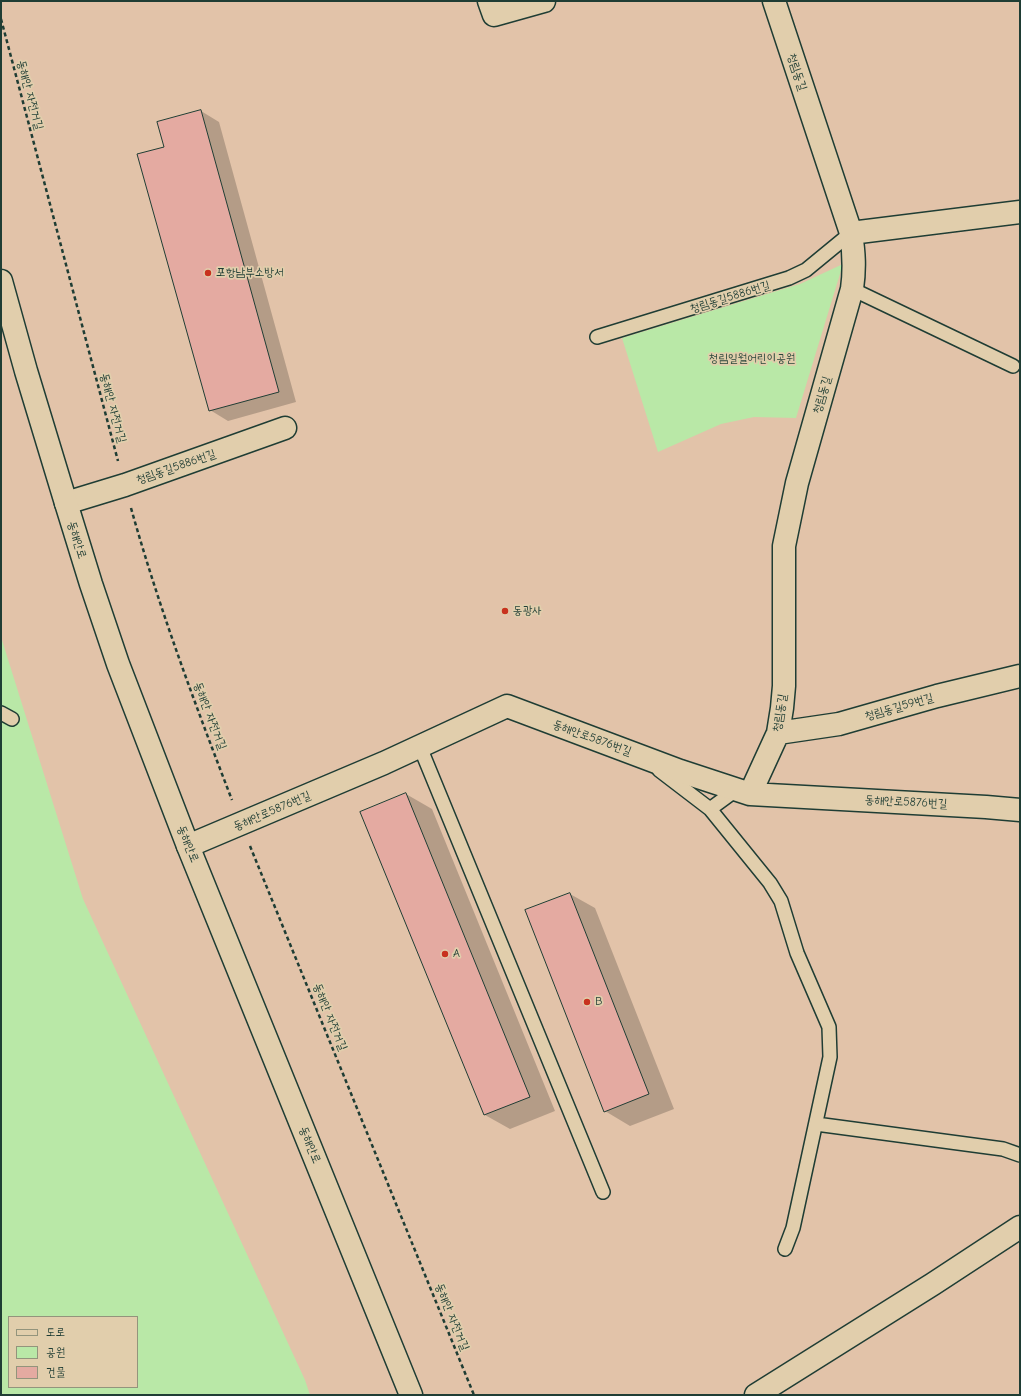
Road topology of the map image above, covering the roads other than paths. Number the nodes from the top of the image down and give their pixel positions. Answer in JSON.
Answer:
{"nodes":[{"id":1,"x":544,"y":1,"type":"edge"},
{"id":2,"x":774,"y":1,"type":"edge"},
{"id":3,"x":492,"y":8,"type":"edge"},
{"id":4,"x":1020,"y":212,"type":"edge"},
{"id":5,"x":851,"y":233,"type":"junction"},
{"id":6,"x":1,"y":281,"type":"edge"},
{"id":7,"x":852,"y":289,"type":"junction"},
{"id":8,"x":597,"y":337,"type":"dead end"},
{"id":9,"x":1013,"y":366,"type":"dead end"},
{"id":10,"x":285,"y":428,"type":"dead end"},
{"id":11,"x":66,"y":503,"type":"junction"},
{"id":12,"x":1020,"y":676,"type":"edge"},
{"id":13,"x":778,"y":733,"type":"junction"},
{"id":14,"x":420,"y":747,"type":"junction"},
{"id":15,"x":638,"y":755,"type":"junction"},
{"id":16,"x":743,"y":792,"type":"junction"},
{"id":17,"x":710,"y":809,"type":"junction"},
{"id":18,"x":1020,"y":810,"type":"edge"},
{"id":19,"x":188,"y":846,"type":"junction"},
{"id":20,"x":816,"y":1124,"type":"junction"},
{"id":21,"x":1020,"y":1155,"type":"edge"},
{"id":22,"x":603,"y":1192,"type":"dead end"},
{"id":23,"x":1020,"y":1227,"type":"edge"},
{"id":24,"x":785,"y":1249,"type":"dead end"},
{"id":25,"x":411,"y":1395,"type":"edge"},
{"id":26,"x":756,"y":1395,"type":"edge"}],
"edges":[{"from":1,"to":3,"type":"street"},
{"from":2,"to":5,"type":"street","name":"청림동길"},
{"from":4,"to":5,"type":"street"},
{"from":5,"to":7,"type":"street","name":"청림동길"},
{"from":5,"to":8,"type":"lane","name":"청림동길5886번길"},
{"from":6,"to":11,"type":"street","name":"동해안로"},
{"from":7,"to":9,"type":"lane"},
{"from":7,"to":13,"type":"street","name":"청림동길"},
{"from":10,"to":11,"type":"street","name":"청림동길5886번길"},
{"from":11,"to":19,"type":"street","name":"동해안로"},
{"from":12,"to":13,"type":"street","name":"청림동길59번길"},
{"from":13,"to":16,"type":"street","name":"청림동길"},
{"from":14,"to":15,"type":"street","name":"동해안로5876번길"},
{"from":14,"to":19,"type":"street","name":"동해안로5876번길"},
{"from":14,"to":22,"type":"lane"},
{"from":15,"to":16,"type":"street","name":"동해안로5876번길"},
{"from":15,"to":17,"type":"lane"},
{"from":16,"to":17,"type":"lane"},
{"from":16,"to":18,"type":"street","name":"동해안로5876번길"},
{"from":17,"to":20,"type":"lane"},
{"from":19,"to":25,"type":"street","name":"동해안로"},
{"from":20,"to":21,"type":"lane"},
{"from":20,"to":24,"type":"lane"},
{"from":23,"to":26,"type":"street"}]}
